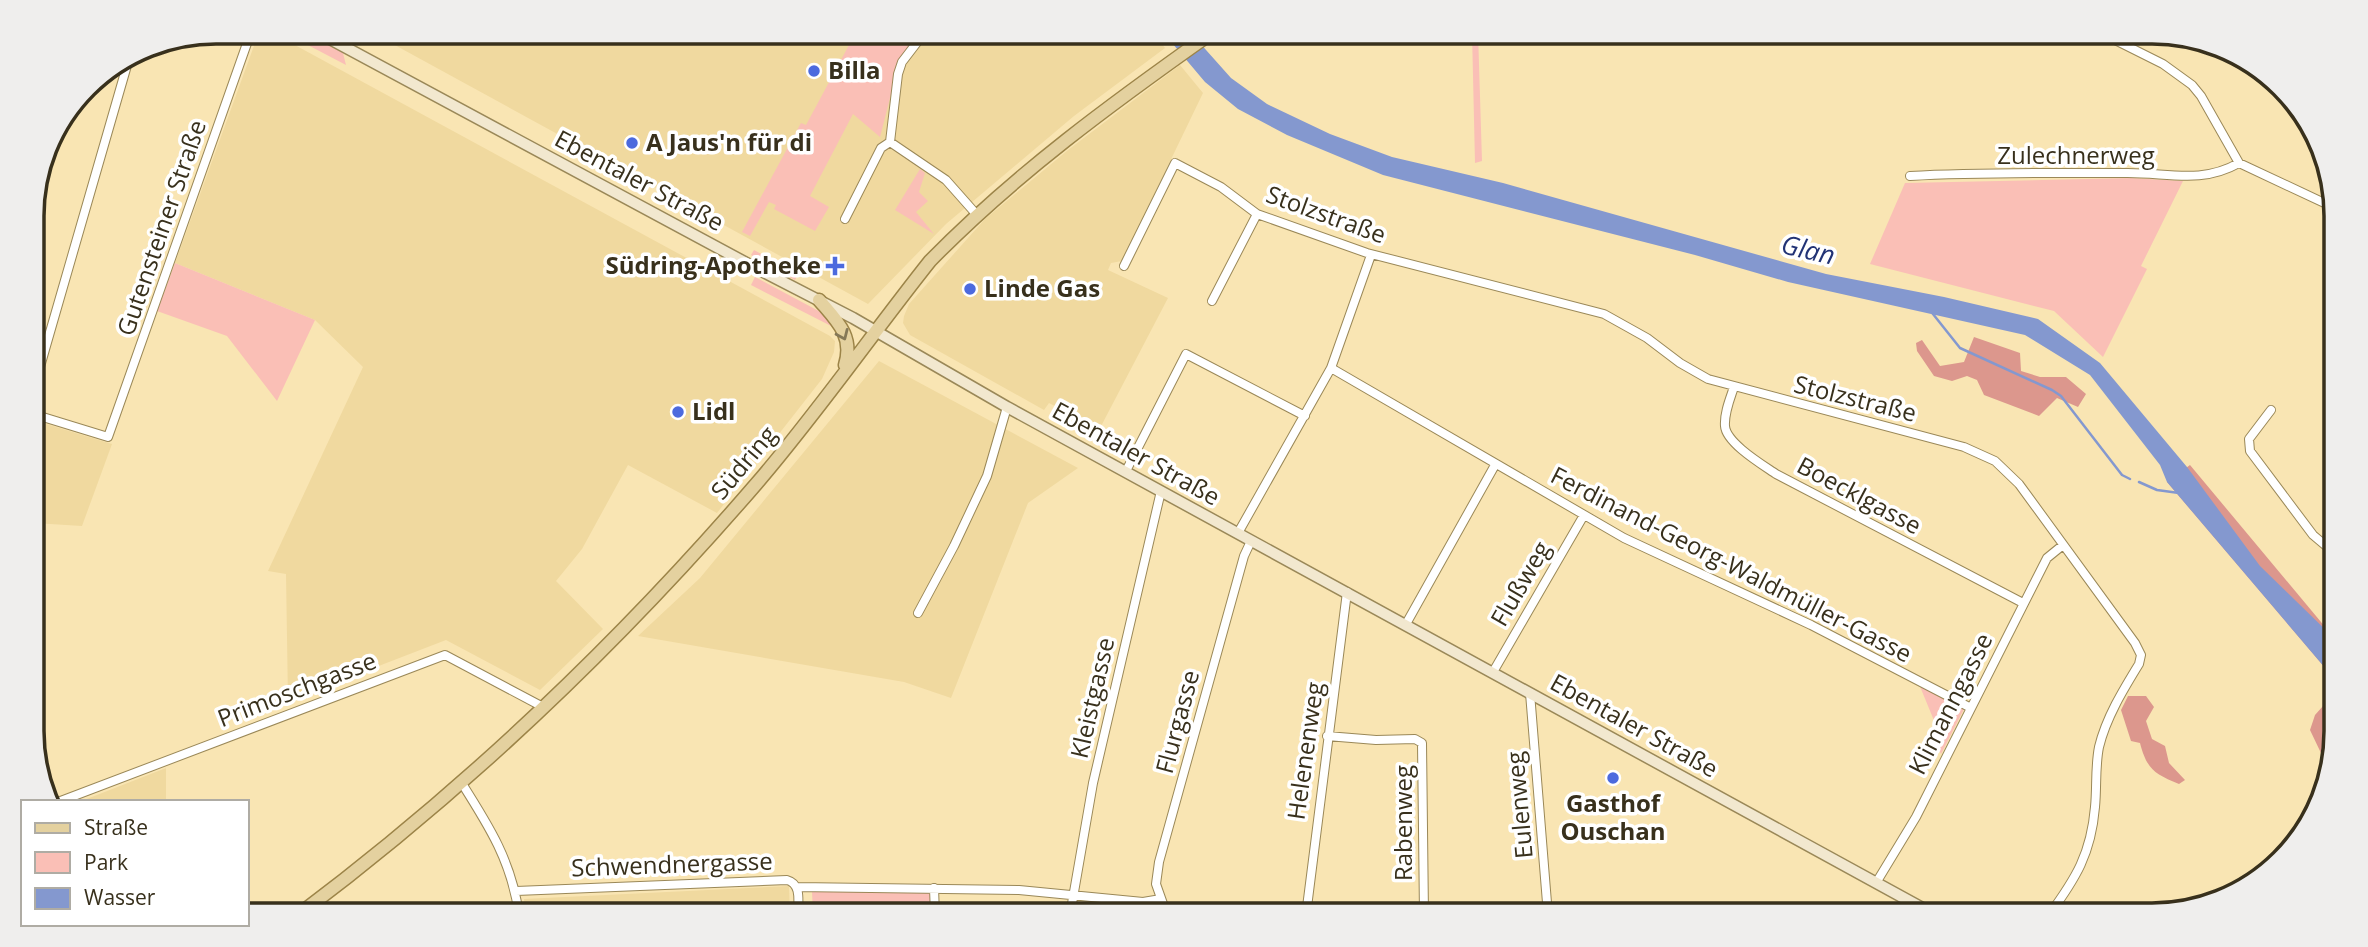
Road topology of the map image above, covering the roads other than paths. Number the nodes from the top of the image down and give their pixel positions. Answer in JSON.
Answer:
{"nodes":[{"id":1,"x":247,"y":44,"type":"edge"},
{"id":2,"x":339,"y":44,"type":"edge"},
{"id":3,"x":916,"y":44,"type":"edge"},
{"id":4,"x":1195,"y":44,"type":"edge"},
{"id":5,"x":2123,"y":44,"type":"edge"},
{"id":6,"x":126,"y":70,"type":"edge"},
{"id":7,"x":890,"y":142,"type":"junction"},
{"id":8,"x":2239,"y":163,"type":"junction"},
{"id":9,"x":1910,"y":176,"type":"dead end"},
{"id":10,"x":2323,"y":203,"type":"edge"},
{"id":11,"x":1257,"y":214,"type":"junction"},
{"id":12,"x":977,"y":215,"type":"junction"},
{"id":13,"x":845,"y":219,"type":"dead end"},
{"id":14,"x":1371,"y":255,"type":"junction"},
{"id":15,"x":1124,"y":266,"type":"dead end"},
{"id":16,"x":819,"y":300,"type":"junction"},
{"id":17,"x":1212,"y":301,"type":"dead end"},
{"id":18,"x":875,"y":331,"type":"junction"},
{"id":19,"x":44,"y":353,"type":"edge"},
{"id":20,"x":1331,"y":369,"type":"junction"},
{"id":21,"x":841,"y":376,"type":"junction"},
{"id":22,"x":1734,"y":387,"type":"junction"},
{"id":23,"x":1007,"y":407,"type":"junction"},
{"id":24,"x":2271,"y":410,"type":"dead end"},
{"id":25,"x":1305,"y":416,"type":"junction"},
{"id":26,"x":44,"y":417,"type":"edge"},
{"id":27,"x":1495,"y":465,"type":"junction"},
{"id":28,"x":1126,"y":471,"type":"junction"},
{"id":29,"x":1161,"y":491,"type":"junction"},
{"id":30,"x":1584,"y":516,"type":"junction"},
{"id":31,"x":1238,"y":533,"type":"junction"},
{"id":32,"x":1251,"y":541,"type":"junction"},
{"id":33,"x":2324,"y":544,"type":"edge"},
{"id":34,"x":2063,"y":545,"type":"junction"},
{"id":35,"x":1347,"y":592,"type":"junction"},
{"id":36,"x":2023,"y":603,"type":"junction"},
{"id":37,"x":918,"y":613,"type":"dead end"},
{"id":38,"x":1406,"y":624,"type":"junction"},
{"id":39,"x":1493,"y":672,"type":"junction"},
{"id":40,"x":1530,"y":692,"type":"junction"},
{"id":41,"x":543,"y":707,"type":"junction"},
{"id":42,"x":1971,"y":708,"type":"junction"},
{"id":43,"x":1327,"y":736,"type":"junction"},
{"id":44,"x":461,"y":782,"type":"junction"},
{"id":45,"x":63,"y":800,"type":"edge"},
{"id":46,"x":1876,"y":883,"type":"junction"},
{"id":47,"x":797,"y":887,"type":"junction"},
{"id":48,"x":934,"y":888,"type":"junction"},
{"id":49,"x":516,"y":891,"type":"junction"},
{"id":50,"x":1072,"y":895,"type":"junction"},
{"id":51,"x":1161,"y":899,"type":"junction"},
{"id":52,"x":314,"y":903,"type":"edge"},
{"id":53,"x":518,"y":903,"type":"edge"},
{"id":54,"x":798,"y":903,"type":"edge"},
{"id":55,"x":935,"y":903,"type":"edge"},
{"id":56,"x":1071,"y":903,"type":"edge"},
{"id":57,"x":1162,"y":903,"type":"edge"},
{"id":58,"x":1307,"y":903,"type":"edge"},
{"id":59,"x":1424,"y":903,"type":"edge"},
{"id":60,"x":1547,"y":903,"type":"edge"},
{"id":61,"x":1912,"y":903,"type":"edge"},
{"id":62,"x":2058,"y":903,"type":"edge"}],
"edges":[{"from":1,"to":26,"type":"street","name":"Gutensteiner Straße"},
{"from":2,"to":16,"type":"main road","name":"Ebentaler Straße"},
{"from":3,"to":7,"type":"street"},
{"from":4,"to":12,"type":"main road","name":"Südring"},
{"from":5,"to":8,"type":"street"},
{"from":6,"to":19,"type":"street"},
{"from":7,"to":12,"type":"street"},
{"from":7,"to":13,"type":"street"},
{"from":8,"to":9,"type":"street","name":"Zulechnerweg"},
{"from":8,"to":10,"type":"street"},
{"from":11,"to":14,"type":"street","name":"Stolzstraße"},
{"from":11,"to":15,"type":"street","name":"Stolzstraße"},
{"from":11,"to":17,"type":"street"},
{"from":12,"to":18,"type":"main road","name":"Südring"},
{"from":14,"to":20,"type":"street"},
{"from":14,"to":22,"type":"street","name":"Stolzstraße"},
{"from":16,"to":18,"type":"main road","name":"Ebentaler Straße"},
{"from":16,"to":21,"type":"main road","one_way":true},
{"from":18,"to":21,"type":"main road","name":"Südring"},
{"from":18,"to":23,"type":"main road","name":"Ebentaler Straße"},
{"from":20,"to":25,"type":"street"},
{"from":20,"to":27,"type":"street","name":"Ferdinand-Georg-Waldmüller-Gasse"},
{"from":21,"to":41,"type":"main road","name":"Südring"},
{"from":22,"to":34,"type":"street","name":"Stolzstraße"},
{"from":22,"to":36,"type":"street","name":"Boecklgasse"},
{"from":23,"to":28,"type":"main road","name":"Ebentaler Straße"},
{"from":23,"to":37,"type":"street"},
{"from":24,"to":33,"type":"street"},
{"from":25,"to":28,"type":"street"},
{"from":25,"to":31,"type":"street"},
{"from":27,"to":30,"type":"street","name":"Ferdinand-Georg-Waldmüller-Gasse"},
{"from":27,"to":38,"type":"street"},
{"from":28,"to":29,"type":"main road","name":"Ebentaler Straße"},
{"from":29,"to":31,"type":"main road","name":"Ebentaler Straße"},
{"from":29,"to":50,"type":"street","name":"Kleistgasse"},
{"from":30,"to":39,"type":"street","name":"Flußweg"},
{"from":30,"to":42,"type":"street","name":"Ferdinand-Georg-Waldmüller-Gasse"},
{"from":31,"to":32,"type":"main road","name":"Ebentaler Straße"},
{"from":32,"to":35,"type":"main road","name":"Ebentaler Straße"},
{"from":32,"to":51,"type":"street","name":"Flurgasse"},
{"from":34,"to":36,"type":"street","name":"Klimanngasse"},
{"from":34,"to":62,"type":"street","name":"Stolzstraße"},
{"from":35,"to":38,"type":"main road","name":"Ebentaler Straße"},
{"from":35,"to":43,"type":"street","name":"Helenenweg"},
{"from":36,"to":42,"type":"street","name":"Klimanngasse"},
{"from":38,"to":39,"type":"main road","name":"Ebentaler Straße"},
{"from":39,"to":40,"type":"main road","name":"Ebentaler Straße"},
{"from":40,"to":46,"type":"main road","name":"Ebentaler Straße"},
{"from":40,"to":60,"type":"street","name":"Eulenweg"},
{"from":41,"to":44,"type":"main road","name":"Südring"},
{"from":41,"to":45,"type":"street","name":"Primoschgasse"},
{"from":42,"to":46,"type":"street","name":"Klimanngasse"},
{"from":43,"to":58,"type":"street","name":"Helenenweg"},
{"from":43,"to":59,"type":"street","name":"Rabenweg"},
{"from":44,"to":49,"type":"street"},
{"from":44,"to":52,"type":"main road","name":"Südring"},
{"from":46,"to":61,"type":"main road","name":"Ebentaler Straße"},
{"from":47,"to":48,"type":"street"},
{"from":47,"to":49,"type":"street","name":"Schwendnergasse"},
{"from":47,"to":54,"type":"street","name":"Schwendnergasse"},
{"from":48,"to":50,"type":"street"},
{"from":48,"to":55,"type":"street"},
{"from":49,"to":53,"type":"street"},
{"from":50,"to":51,"type":"street"},
{"from":50,"to":56,"type":"street","name":"Kleistgasse"},
{"from":51,"to":57,"type":"street","name":"Flurgasse"}]}
